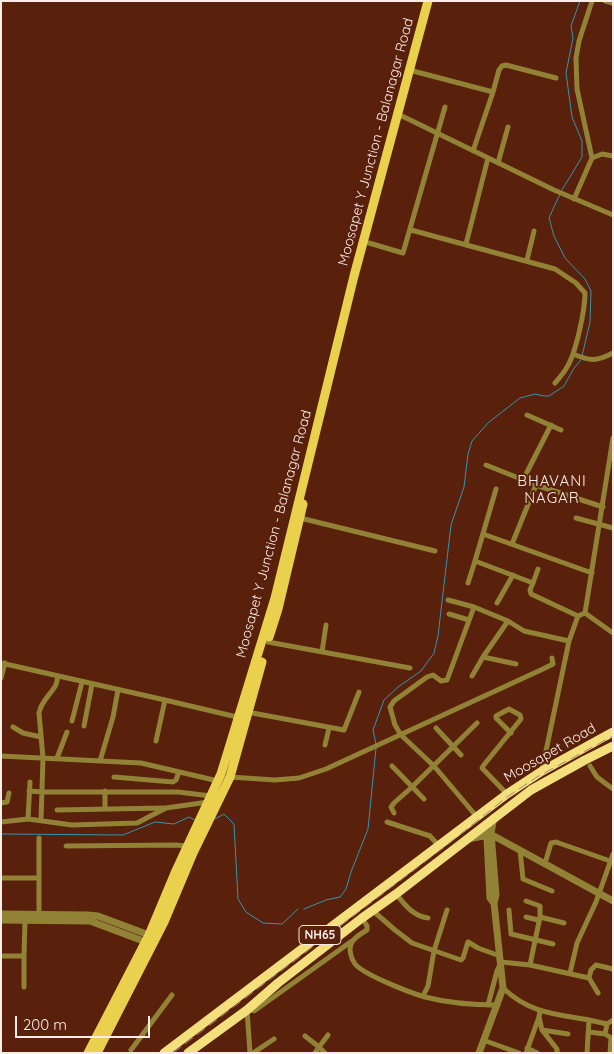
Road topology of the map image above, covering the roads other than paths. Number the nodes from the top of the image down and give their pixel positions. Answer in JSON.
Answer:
{"nodes":[{"id":1,"x":428,"y":1,"type":"edge"},
{"id":2,"x":434,"y":1,"type":"edge"},
{"id":3,"x":592,"y":1,"type":"edge"},
{"id":4,"x":605,"y":1,"type":"edge"},
{"id":5,"x":613,"y":4,"type":"edge"},
{"id":6,"x":414,"y":71,"type":"junction"},
{"id":7,"x":556,"y":78,"type":"dead end"},
{"id":8,"x":493,"y":92,"type":"junction"},
{"id":9,"x":445,"y":107,"type":"dead end"},
{"id":10,"x":402,"y":116,"type":"junction"},
{"id":11,"x":508,"y":127,"type":"dead end"},
{"id":12,"x":437,"y":132,"type":"junction"},
{"id":13,"x":473,"y":150,"type":"junction"},
{"id":14,"x":613,"y":156,"type":"edge"},
{"id":15,"x":488,"y":158,"type":"junction"},
{"id":16,"x":592,"y":158,"type":"junction"},
{"id":17,"x":498,"y":163,"type":"junction"},
{"id":18,"x":574,"y":199,"type":"junction"},
{"id":19,"x":613,"y":215,"type":"edge"},
{"id":20,"x":411,"y":230,"type":"junction"},
{"id":21,"x":534,"y":231,"type":"dead end"},
{"id":22,"x":369,"y":243,"type":"junction"},
{"id":23,"x":466,"y":244,"type":"junction"},
{"id":24,"x":527,"y":260,"type":"junction"},
{"id":25,"x":613,"y":353,"type":"edge"},
{"id":26,"x":576,"y":355,"type":"junction"},
{"id":27,"x":555,"y":383,"type":"dead end"},
{"id":28,"x":528,"y":415,"type":"dead end"},
{"id":29,"x":551,"y":425,"type":"junction"},
{"id":30,"x":561,"y":430,"type":"dead end"},
{"id":31,"x":613,"y":438,"type":"edge"},
{"id":32,"x":486,"y":465,"type":"dead end"},
{"id":33,"x":523,"y":480,"type":"junction"},
{"id":34,"x":536,"y":485,"type":"junction"},
{"id":35,"x":496,"y":489,"type":"dead end"},
{"id":36,"x":603,"y":507,"type":"junction"},
{"id":37,"x":300,"y":518,"type":"junction"},
{"id":38,"x":576,"y":518,"type":"dead end"},
{"id":39,"x":600,"y":524,"type":"junction"},
{"id":40,"x":613,"y":528,"type":"edge"},
{"id":41,"x":483,"y":534,"type":"junction"},
{"id":42,"x":512,"y":544,"type":"junction"},
{"id":43,"x":435,"y":551,"type":"dead end"},
{"id":44,"x":475,"y":561,"type":"junction"},
{"id":45,"x":538,"y":569,"type":"dead end"},
{"id":46,"x":592,"y":573,"type":"junction"},
{"id":47,"x":513,"y":575,"type":"junction"},
{"id":48,"x":468,"y":583,"type":"dead end"},
{"id":49,"x":533,"y":583,"type":"junction"},
{"id":50,"x":448,"y":600,"type":"dead end"},
{"id":51,"x":497,"y":603,"type":"dead end"},
{"id":52,"x":474,"y":607,"type":"junction"},
{"id":53,"x":585,"y":613,"type":"junction"},
{"id":54,"x":449,"y":614,"type":"dead end"},
{"id":55,"x":578,"y":616,"type":"junction"},
{"id":56,"x":469,"y":620,"type":"junction"},
{"id":57,"x":508,"y":621,"type":"junction"},
{"id":58,"x":326,"y":626,"type":"dead end"},
{"id":59,"x":613,"y":633,"type":"edge"},
{"id":60,"x":569,"y":641,"type":"junction"},
{"id":61,"x":268,"y":642,"type":"junction"},
{"id":62,"x":322,"y":652,"type":"junction"},
{"id":63,"x":483,"y":657,"type":"junction"},
{"id":64,"x":552,"y":658,"type":"dead end"},
{"id":65,"x":3,"y":663,"type":"edge"},
{"id":66,"x":516,"y":664,"type":"dead end"},
{"id":67,"x":410,"y":668,"type":"dead end"},
{"id":68,"x":58,"y":676,"type":"junction"},
{"id":69,"x":472,"y":676,"type":"dead end"},
{"id":70,"x":1,"y":678,"type":"edge"},
{"id":71,"x":82,"y":682,"type":"junction"},
{"id":72,"x":92,"y":684,"type":"junction"},
{"id":73,"x":118,"y":690,"type":"junction"},
{"id":74,"x":359,"y":692,"type":"dead end"},
{"id":75,"x":165,"y":700,"type":"junction"},
{"id":76,"x":247,"y":712,"type":"junction"},
{"id":77,"x":238,"y":717,"type":"junction"},
{"id":78,"x":72,"y":721,"type":"dead end"},
{"id":79,"x":476,"y":723,"type":"dead end"},
{"id":80,"x":84,"y":726,"type":"dead end"},
{"id":81,"x":13,"y":727,"type":"dead end"},
{"id":82,"x":329,"y":728,"type":"junction"},
{"id":83,"x":436,"y":728,"type":"dead end"},
{"id":84,"x":67,"y":732,"type":"dead end"},
{"id":85,"x":511,"y":732,"type":"junction"},
{"id":86,"x":613,"y":732,"type":"edge"},
{"id":87,"x":401,"y":735,"type":"junction"},
{"id":88,"x":41,"y":738,"type":"junction"},
{"id":89,"x":156,"y":741,"type":"dead end"},
{"id":90,"x":325,"y":745,"type":"dead end"},
{"id":91,"x":613,"y":746,"type":"edge"},
{"id":92,"x":453,"y":747,"type":"junction"},
{"id":93,"x":233,"y":749,"type":"junction"},
{"id":94,"x":461,"y":754,"type":"dead end"},
{"id":95,"x":1,"y":756,"type":"edge"},
{"id":96,"x":43,"y":758,"type":"junction"},
{"id":97,"x":57,"y":758,"type":"junction"},
{"id":98,"x":100,"y":761,"type":"junction"},
{"id":99,"x":392,"y":766,"type":"dead end"},
{"id":100,"x":434,"y":766,"type":"junction"},
{"id":101,"x":590,"y":766,"type":"dead end"},
{"id":102,"x":542,"y":771,"type":"junction"},
{"id":103,"x":179,"y":772,"type":"junction"},
{"id":104,"x":230,"y":776,"type":"junction"},
{"id":105,"x":114,"y":777,"type":"dead end"},
{"id":106,"x":218,"y":781,"type":"junction"},
{"id":107,"x":30,"y":782,"type":"dead end"},
{"id":108,"x":412,"y":787,"type":"junction"},
{"id":109,"x":613,"y":789,"type":"edge"},
{"id":110,"x":29,"y":791,"type":"junction"},
{"id":111,"x":105,"y":791,"type":"junction"},
{"id":112,"x":43,"y":792,"type":"junction"},
{"id":113,"x":9,"y":793,"type":"dead end"},
{"id":114,"x":507,"y":794,"type":"junction"},
{"id":115,"x":424,"y":799,"type":"dead end"},
{"id":116,"x":1,"y":803,"type":"edge"},
{"id":117,"x":211,"y":803,"type":"junction"},
{"id":118,"x":166,"y":808,"type":"junction"},
{"id":119,"x":105,"y":809,"type":"junction"},
{"id":120,"x":57,"y":810,"type":"dead end"},
{"id":121,"x":394,"y":813,"type":"dead end"},
{"id":122,"x":477,"y":817,"type":"junction"},
{"id":123,"x":494,"y":817,"type":"junction"},
{"id":124,"x":28,"y":818,"type":"junction"},
{"id":125,"x":42,"y":820,"type":"junction"},
{"id":126,"x":1,"y":822,"type":"edge"},
{"id":127,"x":387,"y":822,"type":"dead end"},
{"id":128,"x":481,"y":829,"type":"junction"},
{"id":129,"x":199,"y":830,"type":"junction"},
{"id":130,"x":494,"y":833,"type":"junction"},
{"id":131,"x":39,"y":838,"type":"dead end"},
{"id":132,"x":468,"y":839,"type":"junction"},
{"id":133,"x":66,"y":846,"type":"dead end"},
{"id":134,"x":187,"y":846,"type":"junction"},
{"id":135,"x":438,"y":847,"type":"junction"},
{"id":136,"x":520,"y":850,"type":"junction"},
{"id":137,"x":450,"y":853,"type":"junction"},
{"id":138,"x":613,"y":854,"type":"edge"},
{"id":139,"x":546,"y":860,"type":"junction"},
{"id":140,"x":440,"y":861,"type":"junction"},
{"id":141,"x":610,"y":861,"type":"junction"},
{"id":142,"x":1,"y":878,"type":"edge"},
{"id":143,"x":39,"y":878,"type":"junction"},
{"id":144,"x":552,"y":890,"type":"dead end"},
{"id":145,"x":599,"y":892,"type":"junction"},
{"id":146,"x":396,"y":894,"type":"junction"},
{"id":147,"x":613,"y":896,"type":"edge"},
{"id":148,"x":526,"y":901,"type":"dead end"},
{"id":149,"x":613,"y":901,"type":"edge"},
{"id":150,"x":494,"y":903,"type":"junction"},
{"id":151,"x":372,"y":910,"type":"junction"},
{"id":152,"x":448,"y":910,"type":"dead end"},
{"id":153,"x":509,"y":910,"type":"dead end"},
{"id":154,"x":1,"y":914,"type":"edge"},
{"id":155,"x":39,"y":914,"type":"junction"},
{"id":156,"x":526,"y":917,"type":"dead end"},
{"id":157,"x":362,"y":918,"type":"junction"},
{"id":158,"x":428,"y":918,"type":"dead end"},
{"id":159,"x":539,"y":919,"type":"junction"},
{"id":160,"x":1,"y":920,"type":"edge"},
{"id":161,"x":25,"y":920,"type":"junction"},
{"id":162,"x":564,"y":924,"type":"dead end"},
{"id":163,"x":148,"y":938,"type":"junction"},
{"id":164,"x":535,"y":940,"type":"junction"},
{"id":165,"x":352,"y":941,"type":"junction"},
{"id":166,"x":553,"y":944,"type":"dead end"},
{"id":167,"x":434,"y":951,"type":"junction"},
{"id":168,"x":1,"y":956,"type":"edge"},
{"id":169,"x":24,"y":956,"type":"junction"},
{"id":170,"x":500,"y":959,"type":"junction"},
{"id":171,"x":530,"y":965,"type":"junction"},
{"id":172,"x":613,"y":969,"type":"edge"},
{"id":173,"x":570,"y":973,"type":"junction"},
{"id":174,"x":589,"y":978,"type":"junction"},
{"id":175,"x":289,"y":980,"type":"junction"},
{"id":176,"x":24,"y":987,"type":"dead end"},
{"id":177,"x":503,"y":988,"type":"junction"},
{"id":178,"x":598,"y":993,"type":"dead end"},
{"id":179,"x":172,"y":995,"type":"dead end"},
{"id":180,"x":424,"y":996,"type":"junction"},
{"id":181,"x":488,"y":1005,"type":"junction"},
{"id":182,"x":498,"y":1005,"type":"junction"},
{"id":183,"x":249,"y":1008,"type":"junction"},
{"id":184,"x":539,"y":1014,"type":"junction"},
{"id":185,"x":589,"y":1020,"type":"junction"},
{"id":186,"x":613,"y":1020,"type":"edge"},
{"id":187,"x":606,"y":1024,"type":"junction"},
{"id":188,"x":542,"y":1030,"type":"junction"},
{"id":189,"x":589,"y":1032,"type":"junction"},
{"id":190,"x":568,"y":1034,"type":"dead end"},
{"id":191,"x":605,"y":1034,"type":"junction"},
{"id":192,"x":306,"y":1036,"type":"dead end"},
{"id":193,"x":328,"y":1036,"type":"dead end"},
{"id":194,"x":612,"y":1038,"type":"edge"},
{"id":195,"x":274,"y":1039,"type":"dead end"},
{"id":196,"x":483,"y":1040,"type":"junction"},
{"id":197,"x":499,"y":1046,"type":"junction"},
{"id":198,"x":319,"y":1047,"type":"junction"},
{"id":199,"x":131,"y":1050,"type":"dead end"},
{"id":200,"x":527,"y":1050,"type":"edge"},
{"id":201,"x":88,"y":1053,"type":"edge"},
{"id":202,"x":96,"y":1053,"type":"edge"},
{"id":203,"x":164,"y":1053,"type":"edge"},
{"id":204,"x":188,"y":1053,"type":"edge"},
{"id":205,"x":251,"y":1053,"type":"edge"},
{"id":206,"x":315,"y":1053,"type":"edge"},
{"id":207,"x":326,"y":1053,"type":"edge"},
{"id":208,"x":479,"y":1053,"type":"edge"},
{"id":209,"x":498,"y":1053,"type":"edge"},
{"id":210,"x":519,"y":1053,"type":"edge"},
{"id":211,"x":537,"y":1053,"type":"edge"},
{"id":212,"x":558,"y":1053,"type":"edge"},
{"id":213,"x":565,"y":1053,"type":"edge"},
{"id":214,"x":587,"y":1053,"type":"edge"},
{"id":215,"x":610,"y":1053,"type":"edge"}],
"edges":[{"from":1,"to":77,"type":"main road","name":"Moosapet Y Junction - Balanagar Road"},
{"from":2,"to":6,"type":"main road"},
{"from":3,"to":16,"type":"street"},
{"from":4,"to":5,"type":"street"},
{"from":6,"to":8,"type":"street"},
{"from":6,"to":10,"type":"main road"},
{"from":7,"to":8,"type":"street"},
{"from":8,"to":13,"type":"street"},
{"from":9,"to":12,"type":"street"},
{"from":10,"to":12,"type":"street"},
{"from":10,"to":22,"type":"main road"},
{"from":11,"to":17,"type":"street"},
{"from":12,"to":13,"type":"street"},
{"from":12,"to":20,"type":"street"},
{"from":13,"to":15,"type":"street"},
{"from":14,"to":16,"type":"street"},
{"from":15,"to":17,"type":"street"},
{"from":15,"to":23,"type":"street"},
{"from":16,"to":18,"type":"street"},
{"from":17,"to":18,"type":"street"},
{"from":18,"to":19,"type":"street"},
{"from":20,"to":22,"type":"street"},
{"from":20,"to":23,"type":"street"},
{"from":21,"to":24,"type":"street"},
{"from":22,"to":37,"type":"main road"},
{"from":23,"to":24,"type":"street"},
{"from":24,"to":26,"type":"street"},
{"from":25,"to":26,"type":"street"},
{"from":26,"to":27,"type":"street"},
{"from":28,"to":29,"type":"street"},
{"from":29,"to":30,"type":"street"},
{"from":29,"to":33,"type":"street"},
{"from":31,"to":36,"type":"street"},
{"from":32,"to":33,"type":"street"},
{"from":33,"to":34,"type":"street"},
{"from":34,"to":36,"type":"street"},
{"from":34,"to":42,"type":"street"},
{"from":35,"to":41,"type":"street"},
{"from":36,"to":39,"type":"street"},
{"from":37,"to":43,"type":"street"},
{"from":37,"to":61,"type":"main road"},
{"from":38,"to":39,"type":"street"},
{"from":39,"to":40,"type":"street"},
{"from":39,"to":46,"type":"street"},
{"from":41,"to":42,"type":"street"},
{"from":41,"to":44,"type":"street"},
{"from":42,"to":46,"type":"street"},
{"from":44,"to":47,"type":"street"},
{"from":44,"to":48,"type":"street"},
{"from":45,"to":49,"type":"street"},
{"from":46,"to":53,"type":"street"},
{"from":47,"to":49,"type":"street"},
{"from":47,"to":51,"type":"street"},
{"from":49,"to":55,"type":"street"},
{"from":50,"to":52,"type":"street"},
{"from":52,"to":56,"type":"street"},
{"from":52,"to":57,"type":"street"},
{"from":53,"to":55,"type":"street"},
{"from":53,"to":59,"type":"street"},
{"from":54,"to":56,"type":"street"},
{"from":55,"to":60,"type":"street"},
{"from":56,"to":87,"type":"street"},
{"from":57,"to":60,"type":"street"},
{"from":57,"to":63,"type":"street"},
{"from":58,"to":62,"type":"street"},
{"from":60,"to":102,"type":"street"},
{"from":61,"to":62,"type":"street"},
{"from":61,"to":76,"type":"main road"},
{"from":62,"to":67,"type":"street"},
{"from":63,"to":66,"type":"street"},
{"from":63,"to":69,"type":"street"},
{"from":64,"to":87,"type":"street"},
{"from":65,"to":68,"type":"street"},
{"from":65,"to":70,"type":"street"},
{"from":68,"to":71,"type":"street"},
{"from":68,"to":88,"type":"street"},
{"from":71,"to":72,"type":"street"},
{"from":71,"to":78,"type":"street"},
{"from":72,"to":73,"type":"street"},
{"from":72,"to":80,"type":"street"},
{"from":73,"to":75,"type":"street"},
{"from":73,"to":98,"type":"street"},
{"from":74,"to":82,"type":"street"},
{"from":75,"to":77,"type":"street"},
{"from":75,"to":89,"type":"street"},
{"from":76,"to":82,"type":"street"},
{"from":76,"to":93,"type":"main road"},
{"from":77,"to":93,"type":"main road","name":"Moosapet Y Junction - Balanagar Road"},
{"from":79,"to":92,"type":"street"},
{"from":81,"to":88,"type":"street"},
{"from":82,"to":90,"type":"street"},
{"from":83,"to":92,"type":"street"},
{"from":84,"to":97,"type":"street"},
{"from":85,"to":85,"type":"street"},
{"from":85,"to":114,"type":"street"},
{"from":86,"to":102,"type":"highway","name":"Moosapet Road","number":"NH65"},
{"from":87,"to":100,"type":"street"},
{"from":87,"to":104,"type":"street"},
{"from":88,"to":96,"type":"street"},
{"from":91,"to":123,"type":"highway","name":"Moosapet Road","number":"NH65"},
{"from":92,"to":94,"type":"street"},
{"from":92,"to":100,"type":"street"},
{"from":93,"to":104,"type":"main road"},
{"from":93,"to":106,"type":"main road","name":"Moosapet Y Junction - Balanagar Road"},
{"from":95,"to":96,"type":"street"},
{"from":96,"to":97,"type":"street"},
{"from":96,"to":112,"type":"street"},
{"from":97,"to":98,"type":"street"},
{"from":98,"to":103,"type":"street"},
{"from":99,"to":108,"type":"street"},
{"from":100,"to":108,"type":"street"},
{"from":100,"to":122,"type":"street"},
{"from":101,"to":109,"type":"street"},
{"from":102,"to":114,"type":"highway","name":"Moosapet Road","number":"NH65"},
{"from":103,"to":105,"type":"street"},
{"from":103,"to":106,"type":"street"},
{"from":104,"to":117,"type":"main road"},
{"from":106,"to":117,"type":"main road","name":"Moosapet Y Junction - Balanagar Road"},
{"from":107,"to":110,"type":"street"},
{"from":108,"to":115,"type":"street"},
{"from":108,"to":121,"type":"street"},
{"from":110,"to":112,"type":"street"},
{"from":110,"to":124,"type":"street"},
{"from":111,"to":112,"type":"street"},
{"from":111,"to":117,"type":"street"},
{"from":111,"to":119,"type":"street"},
{"from":112,"to":125,"type":"street"},
{"from":113,"to":116,"type":"street"},
{"from":114,"to":122,"type":"highway","name":"Moosapet Road","number":"NH65"},
{"from":117,"to":118,"type":"street"},
{"from":117,"to":129,"type":"main road","name":"Moosapet Y Junction - Balanagar Road"},
{"from":118,"to":119,"type":"street"},
{"from":118,"to":125,"type":"street"},
{"from":119,"to":120,"type":"street"},
{"from":122,"to":135,"type":"highway","number":"NH65"},
{"from":123,"to":128,"type":"highway","name":"Moosapet Road","number":"NH65"},
{"from":123,"to":130,"type":"street"},
{"from":124,"to":125,"type":"street"},
{"from":124,"to":126,"type":"street"},
{"from":127,"to":135,"type":"street"},
{"from":128,"to":130,"type":"street"},
{"from":128,"to":132,"type":"highway","number":"NH65"},
{"from":129,"to":134,"type":"main road","name":"Moosapet Y Junction - Balanagar Road"},
{"from":129,"to":202,"type":"main road"},
{"from":130,"to":136,"type":"street"},
{"from":130,"to":139,"type":"street"},
{"from":130,"to":150,"type":"street"},
{"from":131,"to":143,"type":"street"},
{"from":132,"to":137,"type":"highway","number":"NH65"},
{"from":132,"to":150,"type":"street"},
{"from":133,"to":134,"type":"street"},
{"from":134,"to":163,"type":"main road","name":"Moosapet Y Junction - Balanagar Road"},
{"from":135,"to":137,"type":"highway"},
{"from":135,"to":140,"type":"highway"},
{"from":135,"to":203,"type":"highway","number":"NH65"},
{"from":136,"to":144,"type":"street"},
{"from":136,"to":145,"type":"street"},
{"from":137,"to":140,"type":"highway","number":"NH65"},
{"from":138,"to":141,"type":"street"},
{"from":139,"to":141,"type":"street"},
{"from":139,"to":145,"type":"street"},
{"from":140,"to":146,"type":"highway","number":"NH65"},
{"from":141,"to":145,"type":"street"},
{"from":142,"to":143,"type":"street"},
{"from":143,"to":155,"type":"street"},
{"from":145,"to":147,"type":"street"},
{"from":145,"to":149,"type":"street"},
{"from":145,"to":173,"type":"street"},
{"from":146,"to":151,"type":"highway","number":"NH65"},
{"from":146,"to":158,"type":"street"},
{"from":148,"to":159,"type":"street"},
{"from":150,"to":170,"type":"street"},
{"from":151,"to":157,"type":"highway","number":"NH65"},
{"from":151,"to":167,"type":"street"},
{"from":152,"to":167,"type":"street"},
{"from":153,"to":164,"type":"street"},
{"from":154,"to":155,"type":"street"},
{"from":155,"to":163,"type":"street"},
{"from":156,"to":159,"type":"street"},
{"from":157,"to":165,"type":"street"},
{"from":157,"to":175,"type":"highway","number":"NH65"},
{"from":159,"to":162,"type":"street"},
{"from":159,"to":164,"type":"street"},
{"from":160,"to":161,"type":"street"},
{"from":161,"to":163,"type":"street"},
{"from":161,"to":169,"type":"street"},
{"from":163,"to":201,"type":"main road","name":"Moosapet Y Junction - Balanagar Road"},
{"from":164,"to":166,"type":"street"},
{"from":164,"to":171,"type":"street"},
{"from":165,"to":175,"type":"street"},
{"from":165,"to":180,"type":"street"},
{"from":167,"to":170,"type":"street"},
{"from":167,"to":180,"type":"street"},
{"from":168,"to":169,"type":"street"},
{"from":169,"to":176,"type":"street"},
{"from":170,"to":171,"type":"street"},
{"from":170,"to":177,"type":"street"},
{"from":170,"to":181,"type":"street"},
{"from":171,"to":173,"type":"street"},
{"from":172,"to":174,"type":"street"},
{"from":173,"to":174,"type":"street"},
{"from":174,"to":178,"type":"street"},
{"from":175,"to":183,"type":"highway","number":"NH65"},
{"from":177,"to":182,"type":"street"},
{"from":177,"to":184,"type":"street"},
{"from":179,"to":199,"type":"street"},
{"from":180,"to":181,"type":"street"},
{"from":181,"to":182,"type":"street"},
{"from":182,"to":196,"type":"street"},
{"from":183,"to":204,"type":"highway","number":"NH65"},
{"from":183,"to":205,"type":"street"},
{"from":184,"to":185,"type":"street"},
{"from":184,"to":188,"type":"street"},
{"from":184,"to":200,"type":"street"},
{"from":185,"to":187,"type":"street"},
{"from":185,"to":189,"type":"street"},
{"from":186,"to":187,"type":"street"},
{"from":187,"to":191,"type":"street"},
{"from":188,"to":190,"type":"street"},
{"from":188,"to":212,"type":"street"},
{"from":189,"to":191,"type":"street"},
{"from":189,"to":214,"type":"street"},
{"from":191,"to":194,"type":"street"},
{"from":192,"to":198,"type":"street"},
{"from":193,"to":198,"type":"street"},
{"from":194,"to":215,"type":"street"},
{"from":195,"to":205,"type":"street"},
{"from":196,"to":197,"type":"street"},
{"from":196,"to":208,"type":"street"},
{"from":197,"to":209,"type":"street"},
{"from":197,"to":210,"type":"street"},
{"from":198,"to":206,"type":"street"},
{"from":198,"to":207,"type":"street"},
{"from":200,"to":211,"type":"street"},
{"from":212,"to":213,"type":"street"}]}
